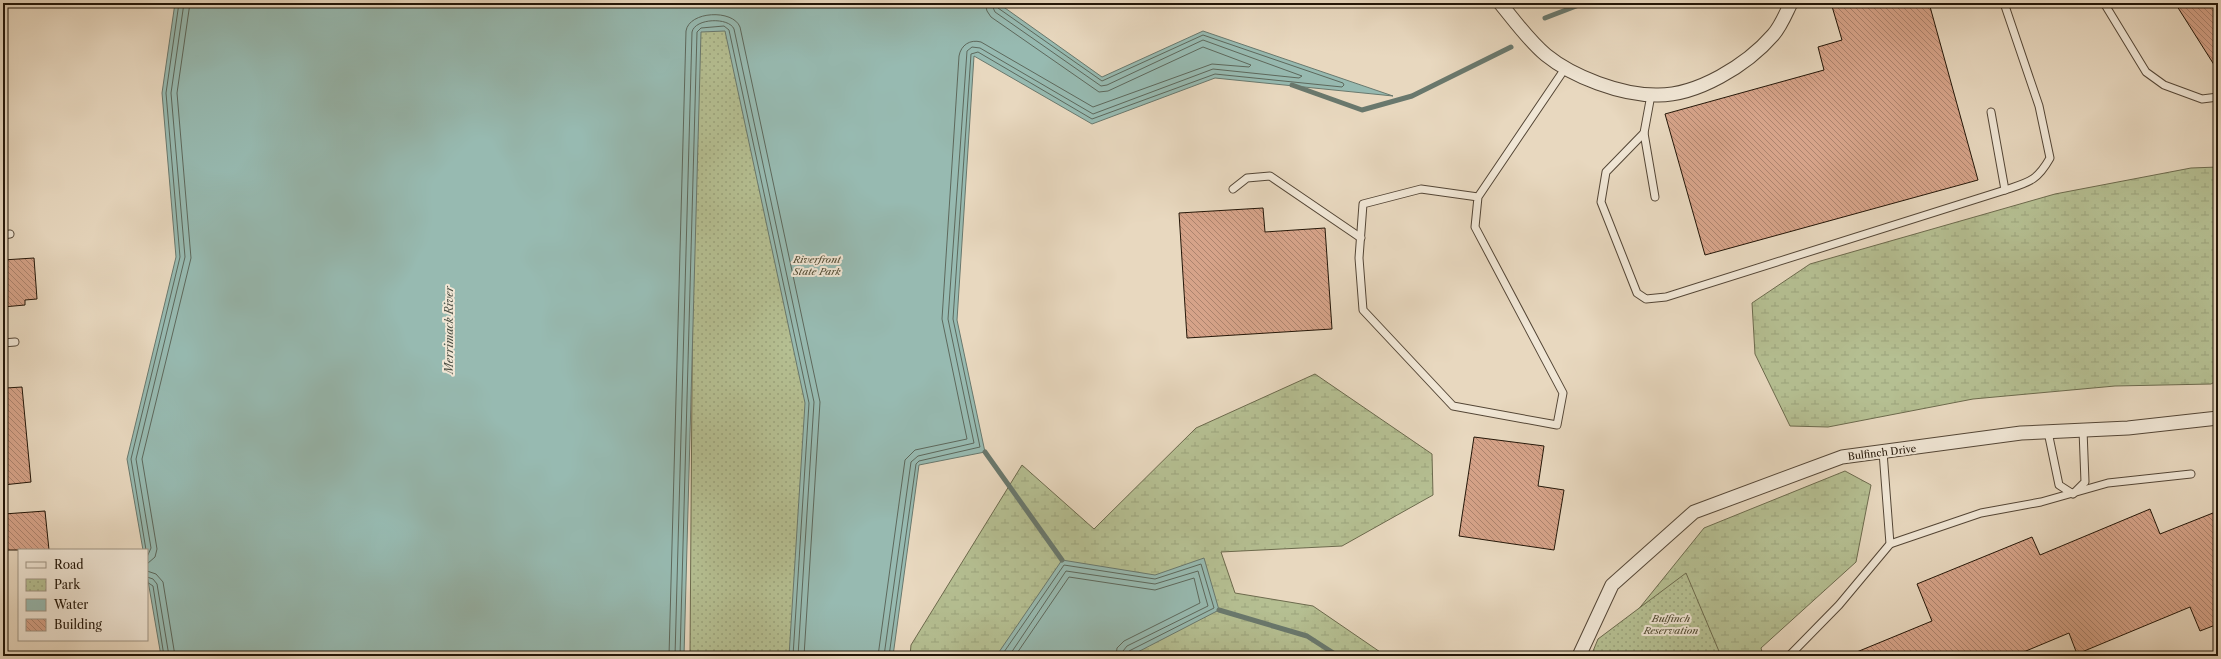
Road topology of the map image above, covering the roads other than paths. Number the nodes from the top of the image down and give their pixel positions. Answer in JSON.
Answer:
{"nodes":[{"id":1,"x":1500,"y":3,"type":"edge"},
{"id":2,"x":1791,"y":3,"type":"edge"},
{"id":3,"x":2004,"y":3,"type":"edge"},
{"id":4,"x":2104,"y":3,"type":"edge"},
{"id":5,"x":1566,"y":67,"type":"junction"},
{"id":6,"x":1651,"y":95,"type":"junction"},
{"id":7,"x":2218,"y":96,"type":"edge"},
{"id":8,"x":1991,"y":112,"type":"dead end"},
{"id":9,"x":1644,"y":133,"type":"junction"},
{"id":10,"x":1233,"y":189,"type":"dead end"},
{"id":11,"x":2005,"y":190,"type":"junction"},
{"id":12,"x":1478,"y":197,"type":"junction"},
{"id":13,"x":1656,"y":197,"type":"dead end"},
{"id":14,"x":1361,"y":238,"type":"junction"},
{"id":15,"x":15,"y":342,"type":"dead end"},
{"id":16,"x":3,"y":343,"type":"edge"},
{"id":17,"x":2218,"y":418,"type":"edge"},
{"id":18,"x":2083,"y":430,"type":"junction"},
{"id":19,"x":2048,"y":432,"type":"junction"},
{"id":20,"x":1882,"y":452,"type":"junction"},
{"id":21,"x":2191,"y":474,"type":"dead end"},
{"id":22,"x":2073,"y":494,"type":"junction"},
{"id":23,"x":1890,"y":544,"type":"junction"},
{"id":24,"x":44,"y":656,"type":"edge"},
{"id":25,"x":65,"y":656,"type":"edge"},
{"id":26,"x":1580,"y":656,"type":"edge"},
{"id":27,"x":1789,"y":656,"type":"edge"}],
"edges":[{"from":1,"to":5,"type":"street"},
{"from":2,"to":6,"type":"street"},
{"from":3,"to":11,"type":"lane"},
{"from":4,"to":7,"type":"lane"},
{"from":5,"to":6,"type":"street"},
{"from":5,"to":12,"type":"lane"},
{"from":6,"to":9,"type":"lane"},
{"from":8,"to":11,"type":"lane"},
{"from":9,"to":11,"type":"lane"},
{"from":9,"to":13,"type":"lane"},
{"from":10,"to":14,"type":"lane"},
{"from":12,"to":14,"type":"lane"},
{"from":12,"to":14,"type":"lane"},
{"from":15,"to":16,"type":"lane"},
{"from":17,"to":18,"type":"street","name":"Bulfinch Drive"},
{"from":18,"to":19,"type":"street","name":"Bulfinch Drive"},
{"from":18,"to":22,"type":"lane"},
{"from":19,"to":20,"type":"street","name":"Bulfinch Drive"},
{"from":19,"to":22,"type":"lane"},
{"from":20,"to":23,"type":"lane"},
{"from":20,"to":26,"type":"street","name":"Bulfinch Drive"},
{"from":21,"to":22,"type":"lane"},
{"from":22,"to":23,"type":"lane"},
{"from":23,"to":27,"type":"lane"},
{"from":24,"to":25,"type":"lane"}]}
